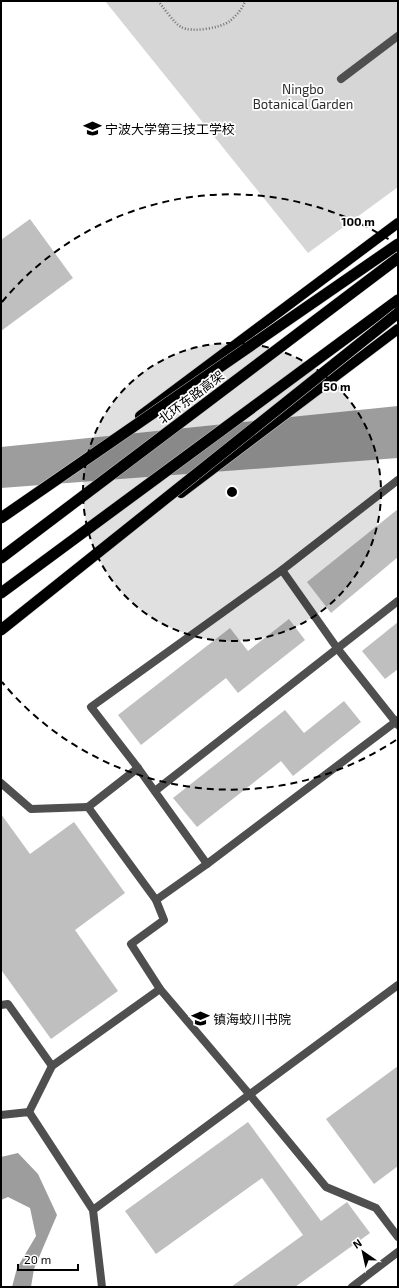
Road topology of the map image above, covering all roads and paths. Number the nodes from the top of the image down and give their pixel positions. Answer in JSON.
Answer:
{"nodes":[{"id":1,"x":158,"y":1,"type":"edge"},
{"id":2,"x":245,"y":1,"type":"edge"},
{"id":3,"x":398,"y":36,"type":"edge"},
{"id":4,"x":341,"y":79,"type":"dead end"},
{"id":5,"x":398,"y":223,"type":"edge"},
{"id":6,"x":398,"y":244,"type":"edge"},
{"id":7,"x":398,"y":258,"type":"edge"},
{"id":8,"x":398,"y":300,"type":"edge"},
{"id":9,"x":398,"y":313,"type":"edge"},
{"id":10,"x":394,"y":332,"type":"edge"},
{"id":11,"x":398,"y":480,"type":"edge"},
{"id":12,"x":1,"y":519,"type":"edge"},
{"id":13,"x":1,"y":558,"type":"edge"},
{"id":14,"x":282,"y":570,"type":"junction"},
{"id":15,"x":1,"y":593,"type":"edge"},
{"id":16,"x":398,"y":601,"type":"edge"},
{"id":17,"x":1,"y":629,"type":"edge"},
{"id":18,"x":337,"y":648,"type":"junction"},
{"id":19,"x":397,"y":722,"type":"edge"},
{"id":20,"x":138,"y":768,"type":"junction"},
{"id":21,"x":1,"y":783,"type":"edge"},
{"id":22,"x":155,"y":791,"type":"junction"},
{"id":23,"x":88,"y":807,"type":"junction"},
{"id":24,"x":207,"y":864,"type":"junction"},
{"id":25,"x":156,"y":900,"type":"junction"},
{"id":26,"x":398,"y":985,"type":"edge"},
{"id":27,"x":160,"y":989,"type":"junction"},
{"id":28,"x":1,"y":1005,"type":"edge"},
{"id":29,"x":52,"y":1066,"type":"junction"},
{"id":30,"x":250,"y":1095,"type":"junction"},
{"id":31,"x":29,"y":1112,"type":"junction"},
{"id":32,"x":1,"y":1115,"type":"edge"},
{"id":33,"x":93,"y":1210,"type":"junction"},
{"id":34,"x":398,"y":1237,"type":"edge"},
{"id":35,"x":398,"y":1252,"type":"edge"},
{"id":36,"x":102,"y":1287,"type":"edge"},
{"id":37,"x":352,"y":1287,"type":"edge"}],
"edges":[{"from":1,"to":2,"type":"path"},
{"from":3,"to":4,"type":"lane"},
{"from":5,"to":12,"type":"main road","bridge":true},
{"from":6,"to":12,"type":"highway","bridge":true},
{"from":7,"to":13,"type":"highway","name":"北环东路高架"},
{"from":8,"to":15,"type":"highway"},
{"from":9,"to":17,"type":"highway","bridge":true},
{"from":10,"to":17,"type":"main road","bridge":true},
{"from":11,"to":14,"type":"lane"},
{"from":14,"to":18,"type":"lane"},
{"from":14,"to":20,"type":"lane"},
{"from":16,"to":18,"type":"lane"},
{"from":18,"to":19,"type":"lane"},
{"from":18,"to":22,"type":"lane"},
{"from":19,"to":24,"type":"lane"},
{"from":20,"to":22,"type":"lane"},
{"from":20,"to":23,"type":"lane"},
{"from":21,"to":23,"type":"lane"},
{"from":22,"to":24,"type":"lane"},
{"from":23,"to":25,"type":"lane"},
{"from":24,"to":25,"type":"lane"},
{"from":25,"to":27,"type":"lane"},
{"from":26,"to":30,"type":"lane"},
{"from":27,"to":29,"type":"lane"},
{"from":27,"to":30,"type":"lane"},
{"from":28,"to":29,"type":"lane"},
{"from":29,"to":31,"type":"lane"},
{"from":30,"to":33,"type":"lane"},
{"from":30,"to":34,"type":"lane"},
{"from":31,"to":32,"type":"lane"},
{"from":31,"to":33,"type":"lane"},
{"from":33,"to":36,"type":"lane"},
{"from":35,"to":37,"type":"lane"}]}
